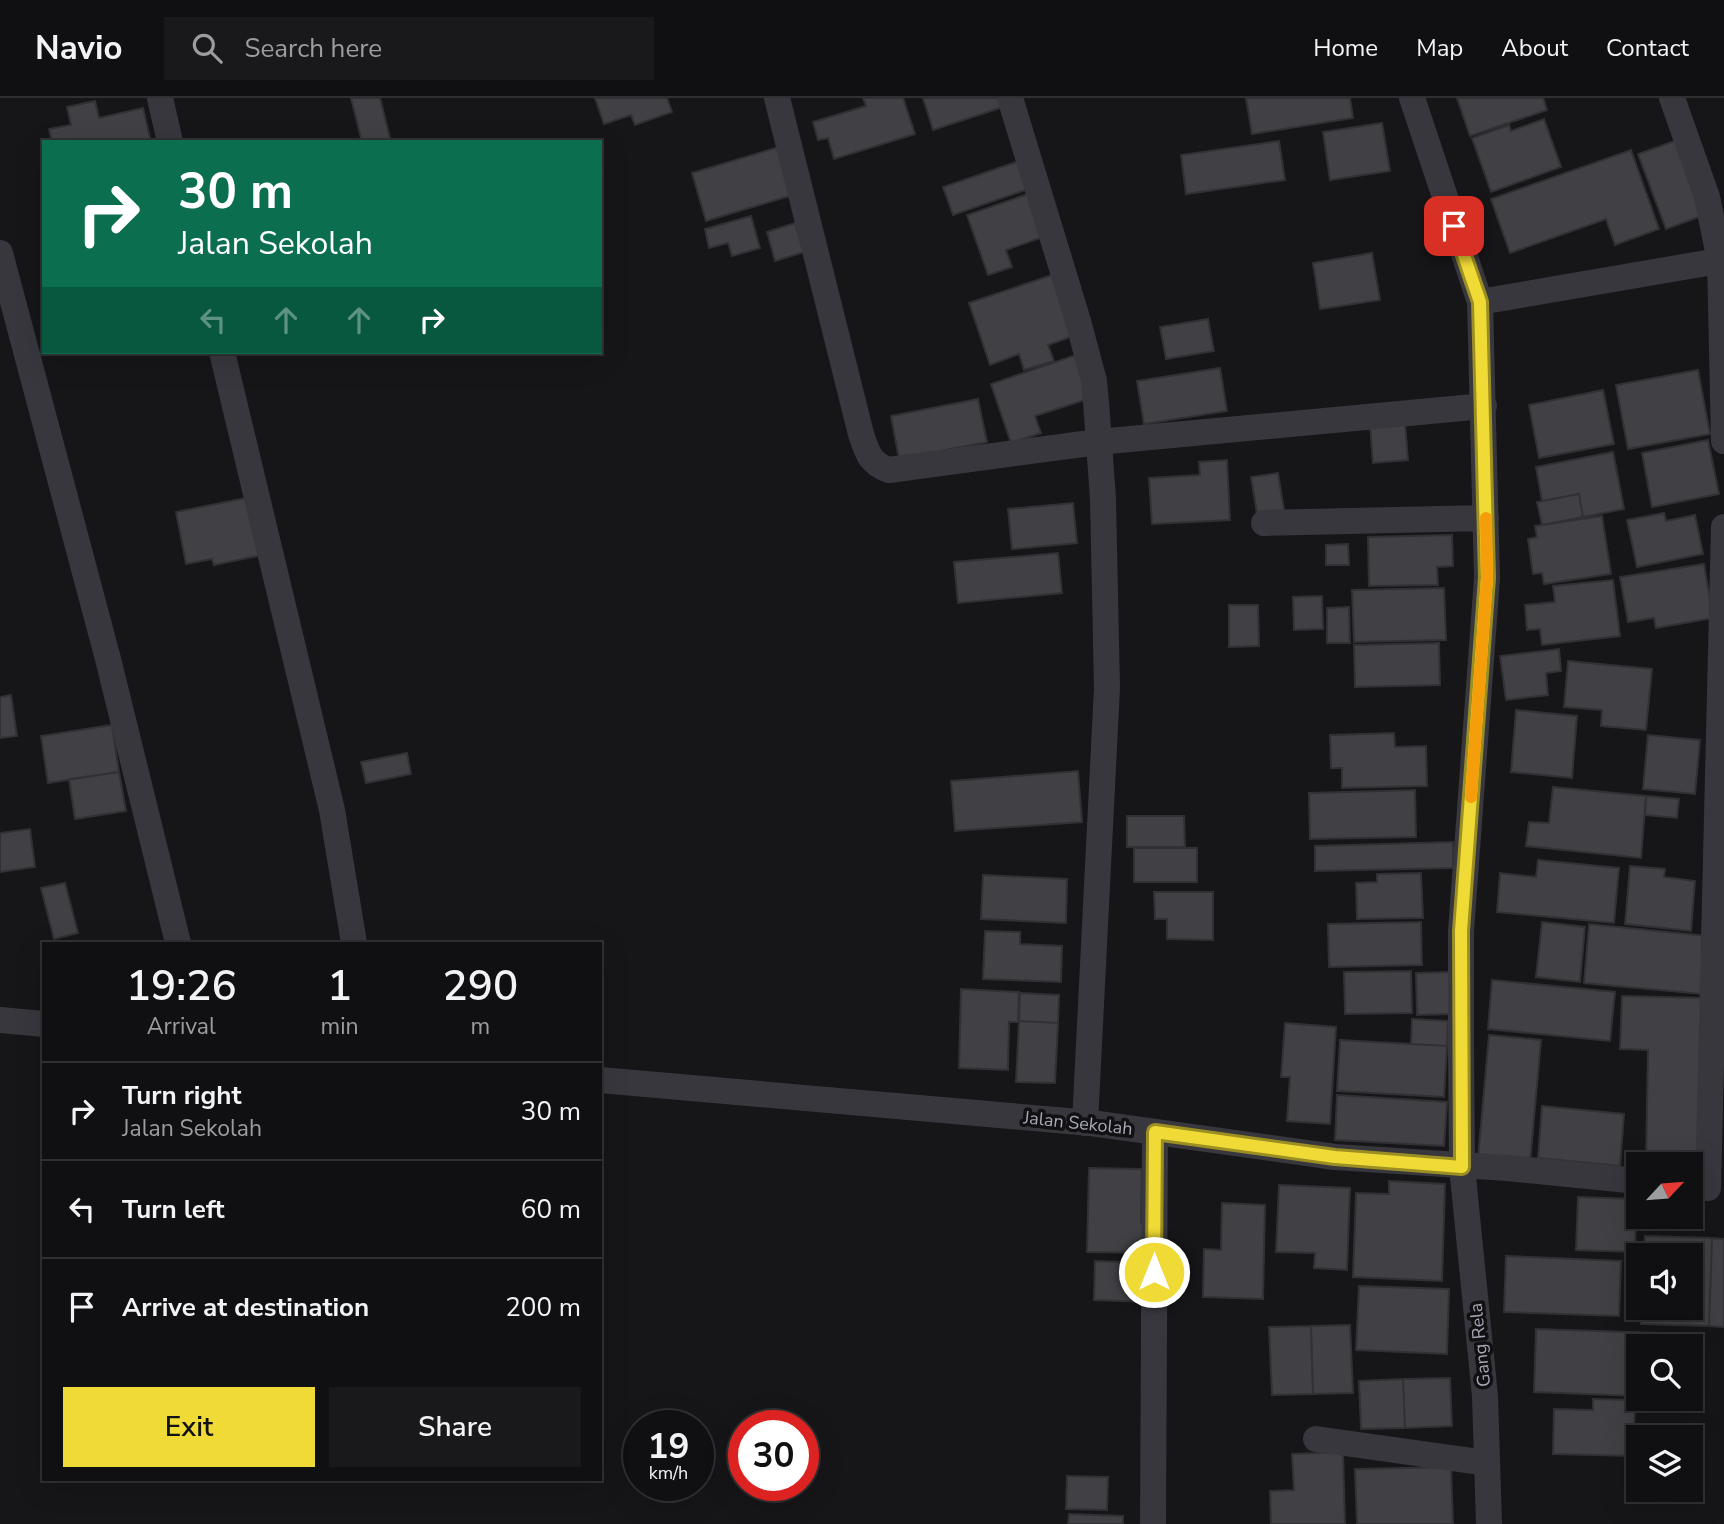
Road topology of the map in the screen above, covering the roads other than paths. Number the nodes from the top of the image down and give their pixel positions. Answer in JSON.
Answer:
{"nodes":[{"id":1,"x":160,"y":98,"type":"edge"},
{"id":2,"x":777,"y":98,"type":"edge"},
{"id":3,"x":1010,"y":98,"type":"edge"},
{"id":4,"x":1412,"y":98,"type":"edge"},
{"id":5,"x":1672,"y":98,"type":"edge"},
{"id":6,"x":170,"y":140,"type":"edge"},
{"id":7,"x":0,"y":253,"type":"edge"},
{"id":8,"x":1722,"y":261,"type":"edge"},
{"id":9,"x":1480,"y":302,"type":"junction"},
{"id":10,"x":222,"y":354,"type":"edge"},
{"id":11,"x":1484,"y":406,"type":"junction"},
{"id":12,"x":1724,"y":441,"type":"edge"},
{"id":13,"x":1098,"y":442,"type":"junction"},
{"id":14,"x":1486,"y":518,"type":"junction"},
{"id":15,"x":1265,"y":523,"type":"dead end"},
{"id":16,"x":1724,"y":527,"type":"edge"},
{"id":17,"x":178,"y":942,"type":"edge"},
{"id":18,"x":354,"y":942,"type":"edge"},
{"id":19,"x":0,"y":1020,"type":"edge"},
{"id":20,"x":42,"y":1024,"type":"edge"},
{"id":21,"x":602,"y":1080,"type":"edge"},
{"id":22,"x":1085,"y":1123,"type":"junction"},
{"id":23,"x":1155,"y":1132,"type":"junction"},
{"id":24,"x":1462,"y":1167,"type":"junction"},
{"id":25,"x":1626,"y":1180,"type":"edge"},
{"id":26,"x":1708,"y":1188,"type":"edge"},
{"id":27,"x":1316,"y":1439,"type":"dead end"},
{"id":28,"x":1488,"y":1463,"type":"junction"},
{"id":29,"x":1153,"y":1524,"type":"edge"},
{"id":30,"x":1489,"y":1524,"type":"edge"}],
"edges":[{"from":1,"to":6,"type":"street"},
{"from":2,"to":13,"type":"street"},
{"from":3,"to":13,"type":"street"},
{"from":4,"to":9,"type":"street","name":"Gang Rela"},
{"from":5,"to":8,"type":"street"},
{"from":7,"to":17,"type":"street"},
{"from":8,"to":9,"type":"street"},
{"from":8,"to":12,"type":"street"},
{"from":9,"to":11,"type":"street","name":"Gang Rela"},
{"from":10,"to":18,"type":"street"},
{"from":11,"to":13,"type":"street"},
{"from":11,"to":14,"type":"street","name":"Gang Rela"},
{"from":13,"to":22,"type":"street"},
{"from":14,"to":15,"type":"street"},
{"from":14,"to":24,"type":"street","name":"Gang Rela"},
{"from":16,"to":26,"type":"street"},
{"from":19,"to":20,"type":"street"},
{"from":21,"to":22,"type":"street","name":"Jalan Sekolah"},
{"from":22,"to":23,"type":"street","name":"Jalan Sekolah"},
{"from":23,"to":24,"type":"street","name":"Jalan Sekolah"},
{"from":23,"to":29,"type":"street"},
{"from":24,"to":25,"type":"street","name":"Jalan Sekolah"},
{"from":24,"to":28,"type":"street","name":"Gang Rela"},
{"from":27,"to":28,"type":"street"},
{"from":28,"to":30,"type":"street","name":"Gang Rela"}]}
